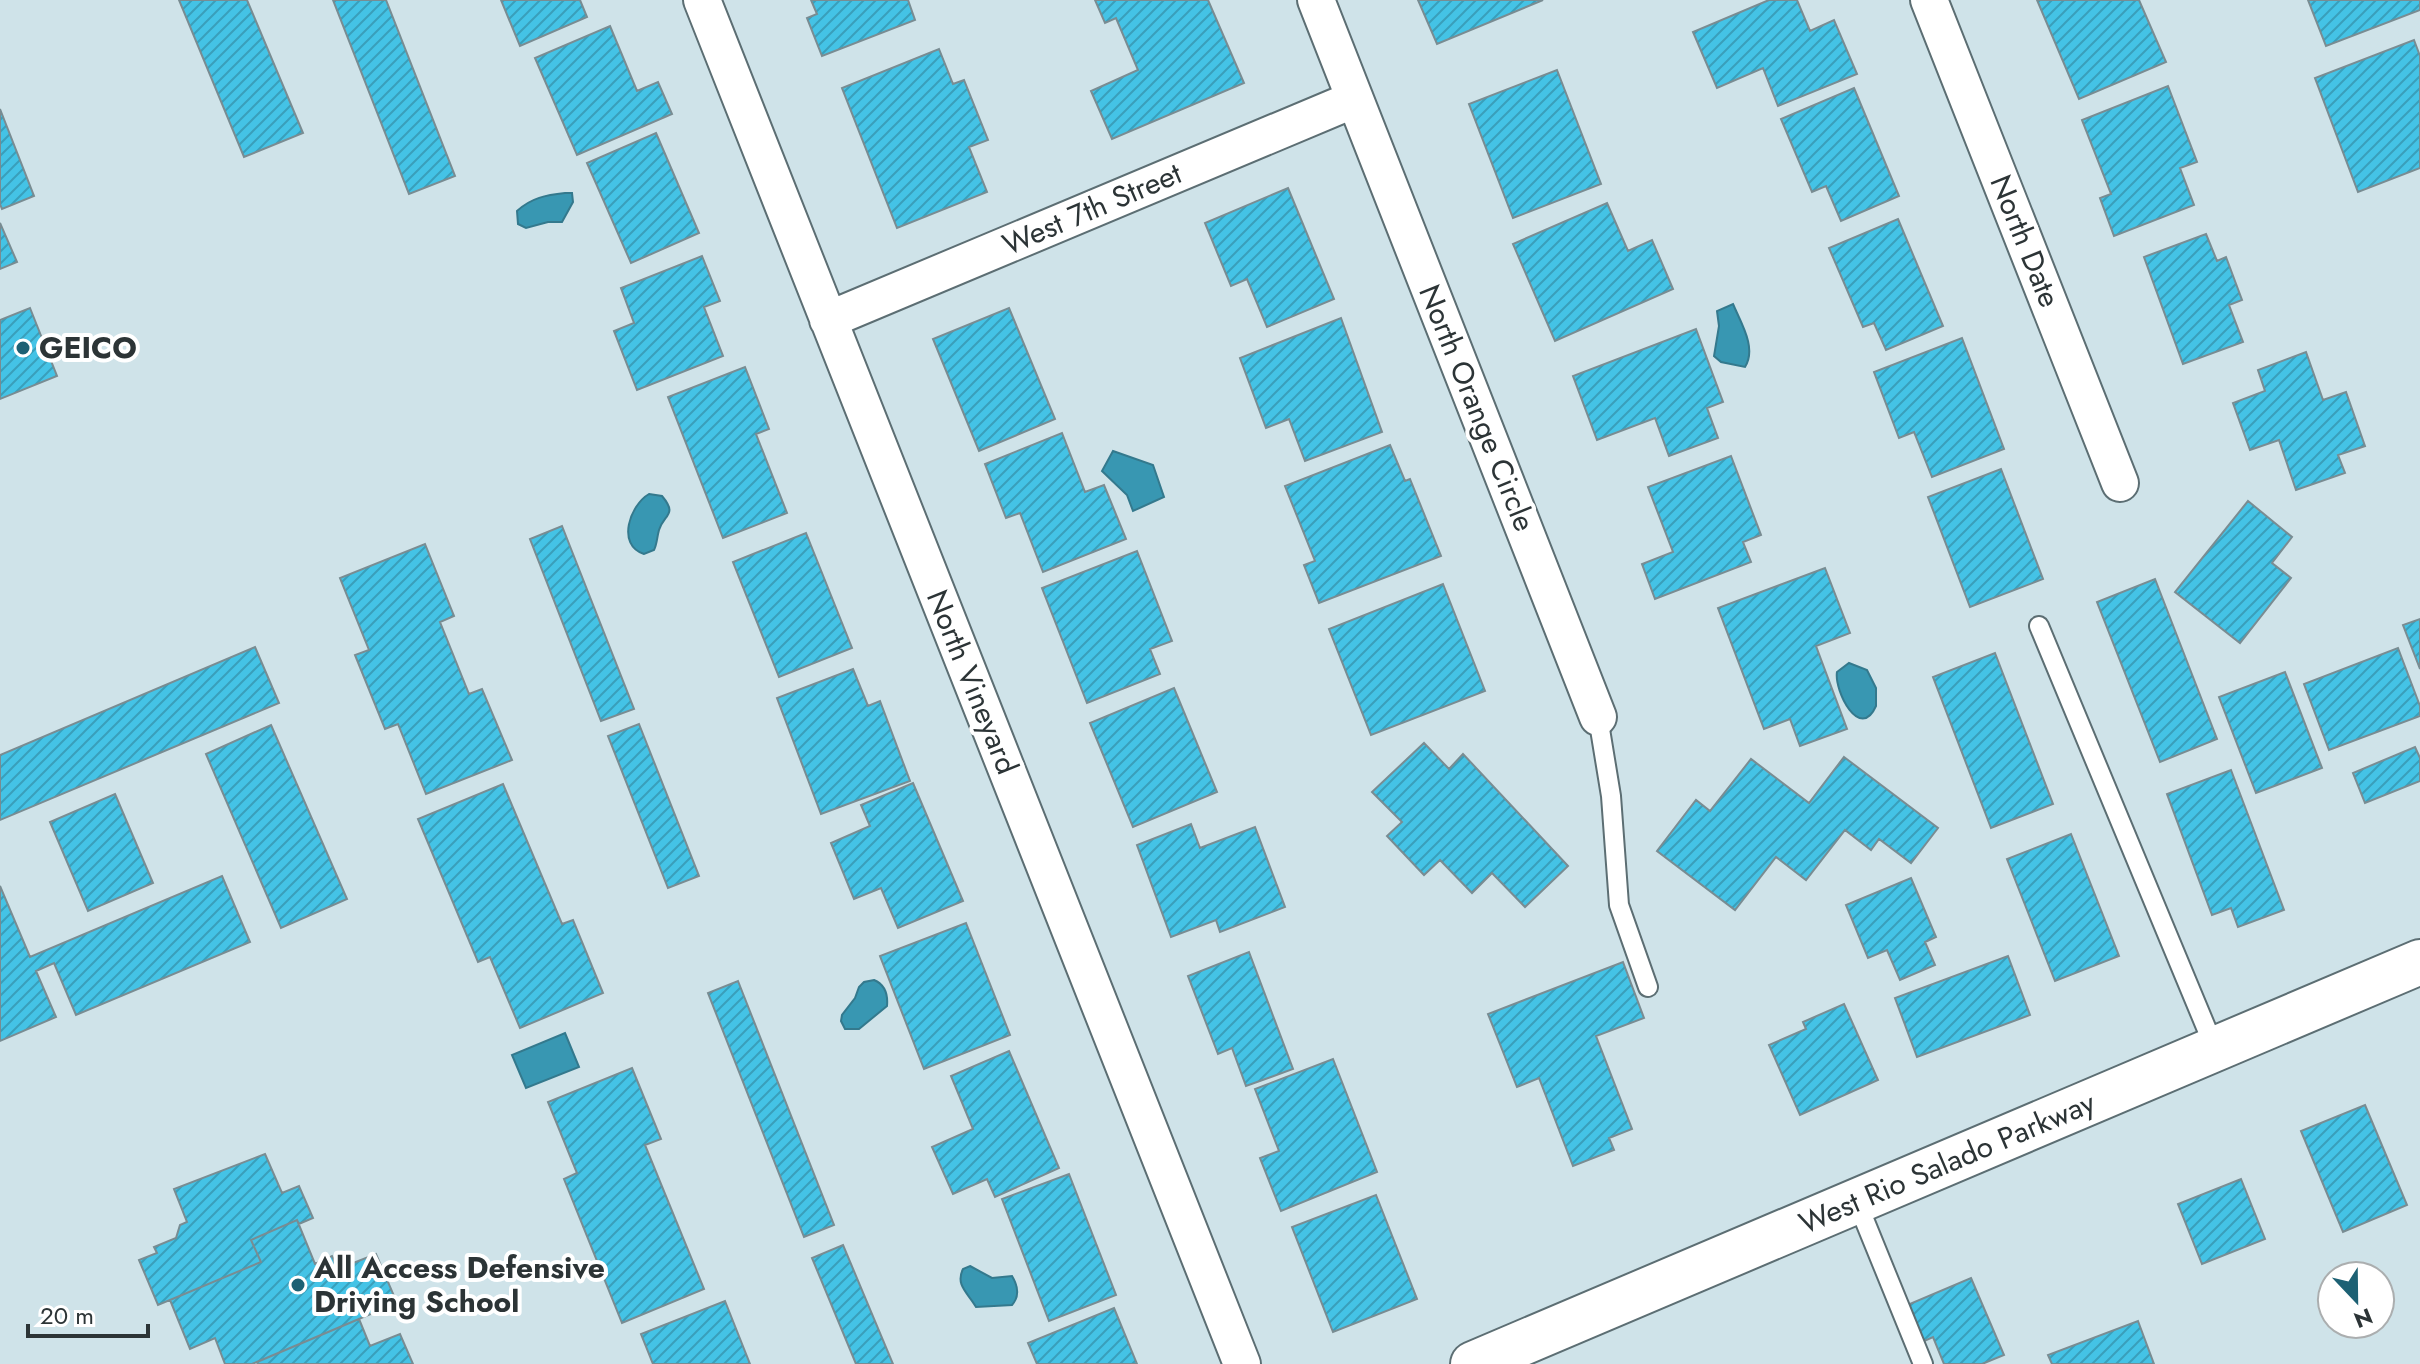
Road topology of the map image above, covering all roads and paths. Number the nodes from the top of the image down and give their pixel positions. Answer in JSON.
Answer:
{"nodes":[{"id":1,"x":702,"y":0,"type":"edge"},
{"id":2,"x":1316,"y":0,"type":"edge"},
{"id":3,"x":1929,"y":0,"type":"edge"},
{"id":4,"x":1355,"y":99,"type":"junction"},
{"id":5,"x":828,"y":320,"type":"junction"},
{"id":6,"x":2120,"y":483,"type":"dead end"},
{"id":7,"x":2039,"y":626,"type":"dead end"},
{"id":8,"x":1598,"y":717,"type":"joint"},
{"id":9,"x":2420,"y":962,"type":"edge"},
{"id":10,"x":1648,"y":987,"type":"dead end"},
{"id":11,"x":2215,"y":1049,"type":"junction"},
{"id":12,"x":1857,"y":1202,"type":"junction"},
{"id":13,"x":1242,"y":1364,"type":"edge"},
{"id":14,"x":1473,"y":1364,"type":"edge"},
{"id":15,"x":1923,"y":1364,"type":"edge"}],
"edges":[{"from":1,"to":5,"type":"street","name":"North Vineyard"},
{"from":2,"to":4,"type":"street","name":"North Orange Circle"},
{"from":3,"to":6,"type":"street","name":"North Date"},
{"from":4,"to":5,"type":"street","name":"West 7th Street"},
{"from":4,"to":8,"type":"street","name":"North Orange Circle"},
{"from":5,"to":13,"type":"street","name":"North Vineyard"},
{"from":7,"to":11,"type":"lane"},
{"from":8,"to":10,"type":"lane"},
{"from":9,"to":11,"type":"main road","name":"West Rio Salado Parkway"},
{"from":11,"to":12,"type":"main road","name":"West Rio Salado Parkway"},
{"from":12,"to":14,"type":"main road","name":"West Rio Salado Parkway"},
{"from":12,"to":15,"type":"lane"}]}
